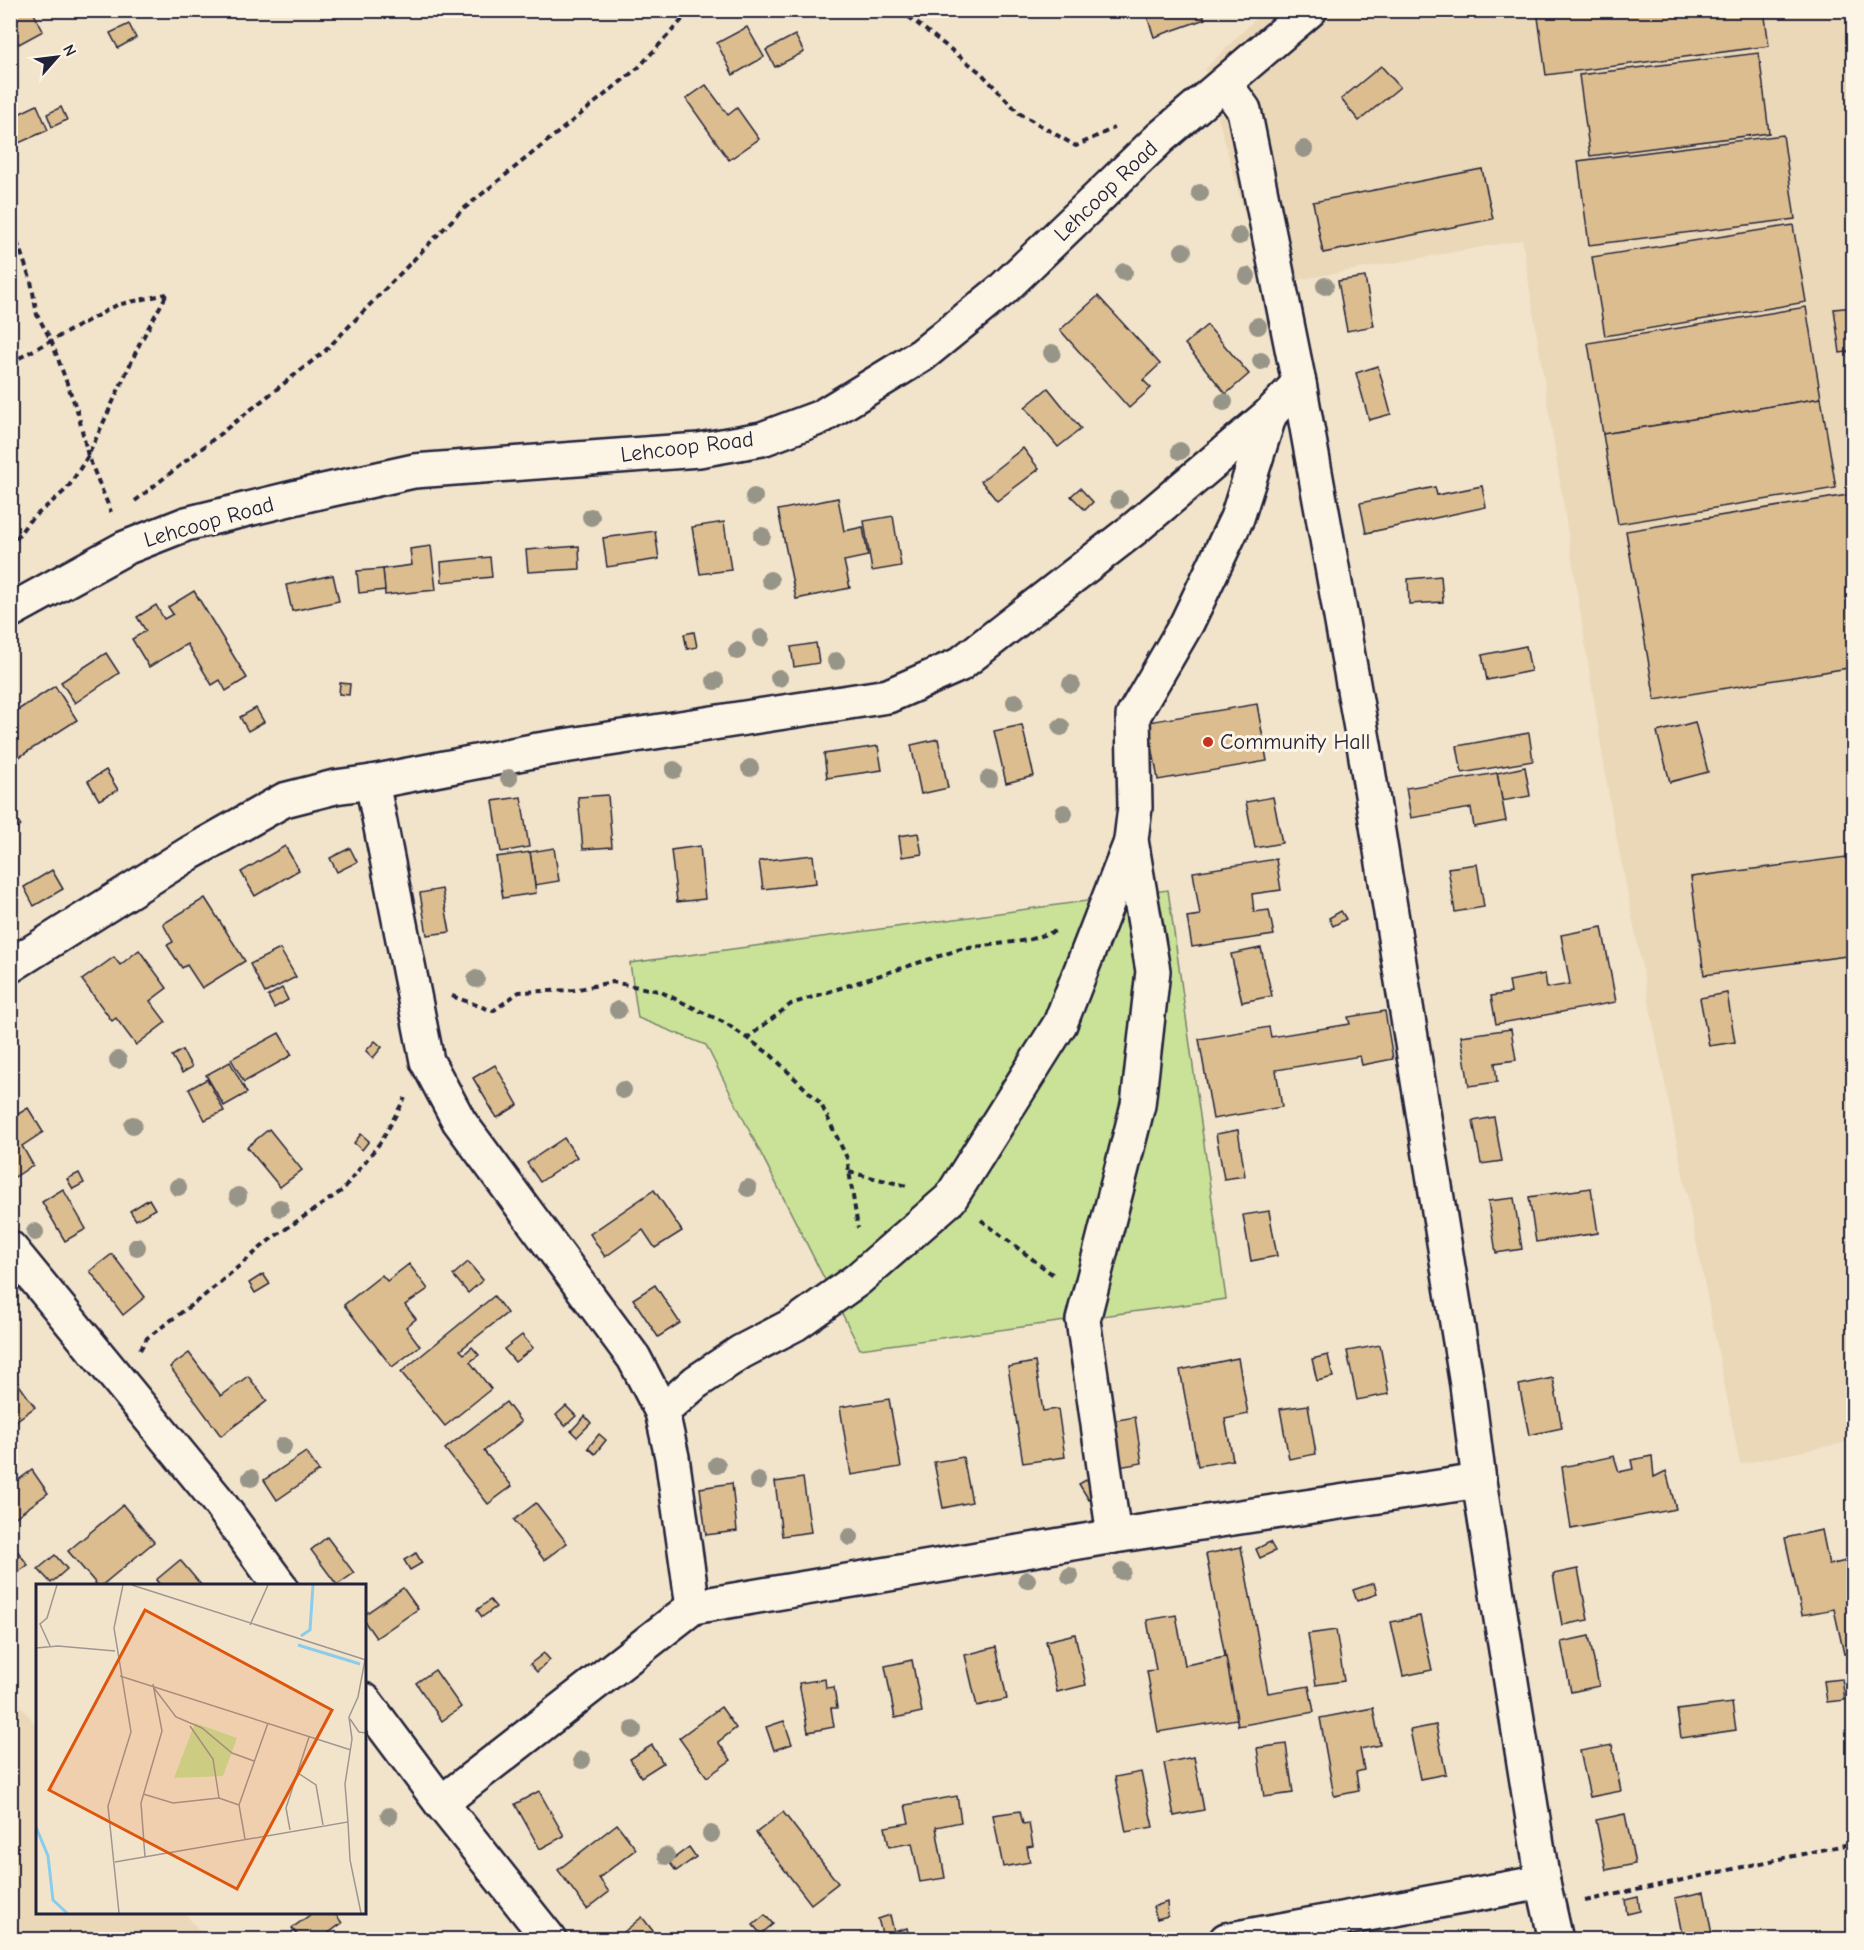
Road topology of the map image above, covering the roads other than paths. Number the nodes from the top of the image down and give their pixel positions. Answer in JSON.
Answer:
{"nodes":[{"id":1,"x":1310,"y":10,"type":"edge"},
{"id":2,"x":1226,"y":85,"type":"junction"},
{"id":3,"x":1299,"y":383,"type":"junction"},
{"id":4,"x":1270,"y":414,"type":"junction"},
{"id":5,"x":10,"y":611,"type":"edge"},
{"id":6,"x":372,"y":782,"type":"junction"},
{"id":7,"x":1131,"y":840,"type":"junction"},
{"id":8,"x":10,"y":966,"type":"edge"},
{"id":9,"x":10,"y":1248,"type":"edge"},
{"id":10,"x":662,"y":1412,"type":"junction"},
{"id":11,"x":1479,"y":1481,"type":"junction"},
{"id":12,"x":1114,"y":1536,"type":"junction"},
{"id":13,"x":279,"y":1584,"type":"edge"},
{"id":14,"x":693,"y":1607,"type":"junction"},
{"id":15,"x":366,"y":1703,"type":"edge"},
{"id":16,"x":441,"y":1803,"type":"junction"},
{"id":17,"x":1543,"y":1882,"type":"junction"},
{"id":18,"x":550,"y":1940,"type":"edge"},
{"id":19,"x":1226,"y":1940,"type":"edge"},
{"id":20,"x":1556,"y":1940,"type":"edge"}],
"edges":[{"from":1,"to":2,"type":"street","name":"Lehcoop Road"},
{"from":2,"to":3,"type":"street"},
{"from":2,"to":5,"type":"street","name":"Lehcoop Road"},
{"from":3,"to":4,"type":"street"},
{"from":3,"to":11,"type":"street"},
{"from":4,"to":6,"type":"street"},
{"from":4,"to":7,"type":"street"},
{"from":6,"to":8,"type":"street"},
{"from":6,"to":10,"type":"street"},
{"from":7,"to":10,"type":"street"},
{"from":7,"to":12,"type":"street"},
{"from":9,"to":13,"type":"street"},
{"from":10,"to":14,"type":"street"},
{"from":11,"to":12,"type":"street"},
{"from":11,"to":17,"type":"street"},
{"from":12,"to":14,"type":"street"},
{"from":14,"to":16,"type":"street"},
{"from":15,"to":16,"type":"street"},
{"from":16,"to":18,"type":"street"},
{"from":17,"to":19,"type":"street"},
{"from":17,"to":20,"type":"street"}]}
